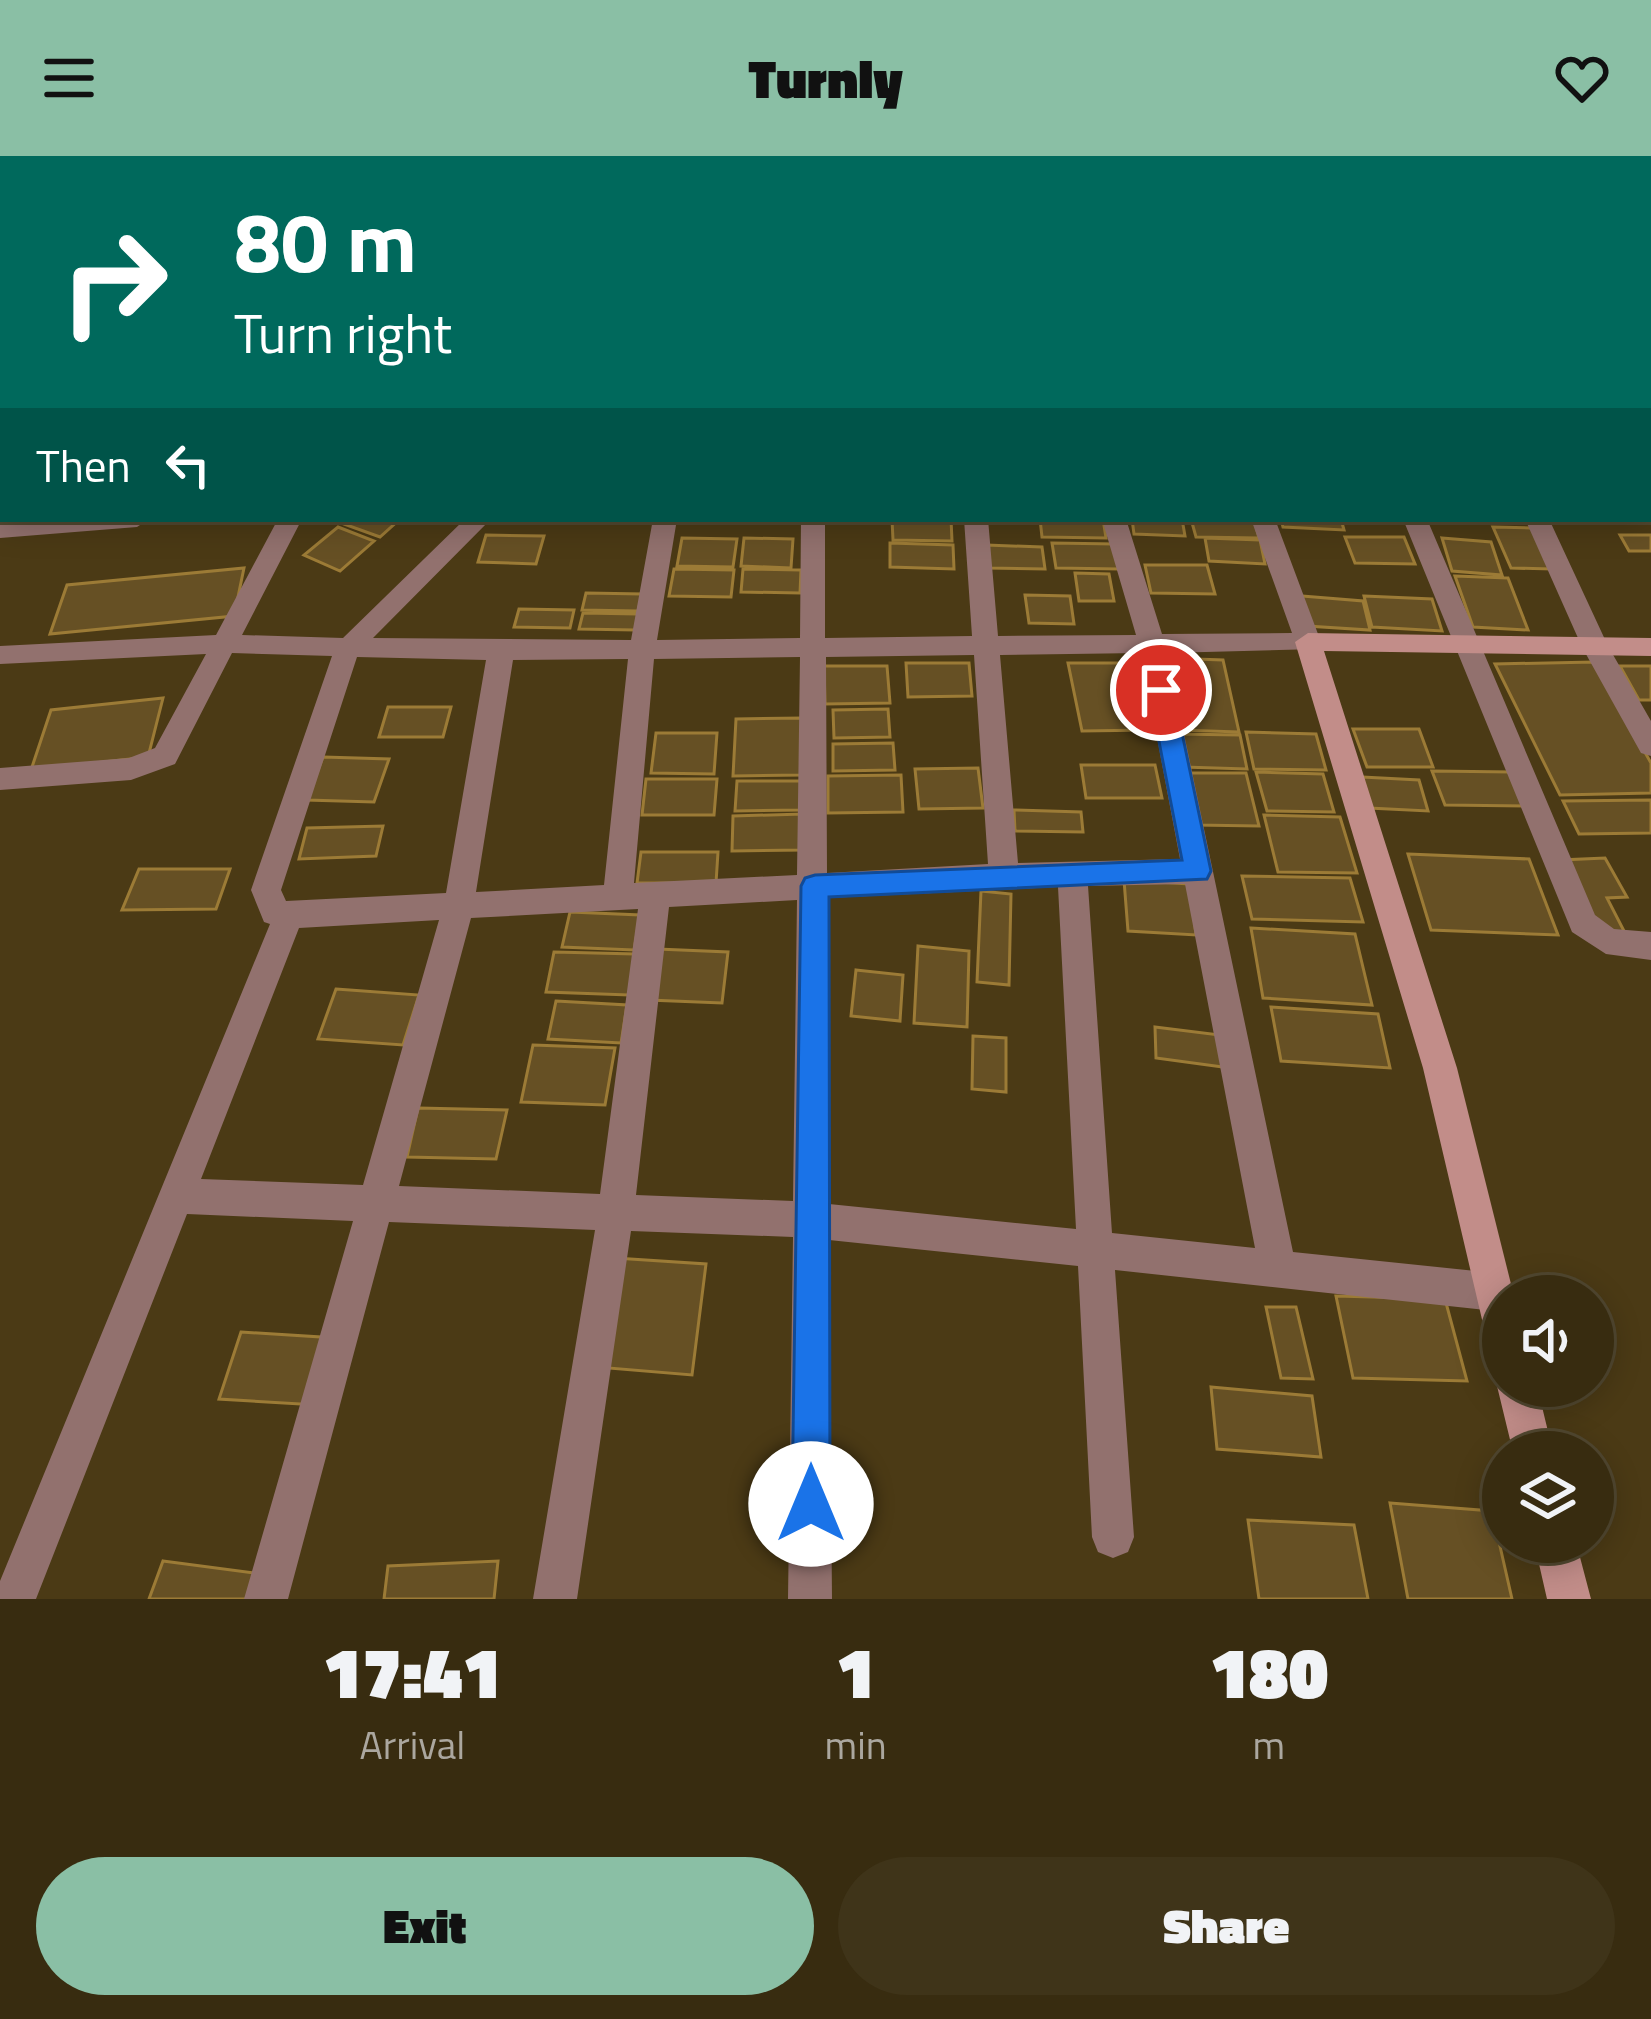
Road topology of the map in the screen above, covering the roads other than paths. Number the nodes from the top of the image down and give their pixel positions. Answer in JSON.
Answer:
{"nodes":[{"id":1,"x":100,"y":522,"type":"edge"},
{"id":2,"x":288,"y":522,"type":"edge"},
{"id":3,"x":470,"y":522,"type":"edge"},
{"id":4,"x":664,"y":522,"type":"edge"},
{"id":5,"x":813,"y":522,"type":"edge"},
{"id":6,"x":976,"y":522,"type":"edge"},
{"id":7,"x":1115,"y":522,"type":"edge"},
{"id":8,"x":1264,"y":522,"type":"edge"},
{"id":9,"x":1416,"y":522,"type":"edge"},
{"id":10,"x":1538,"y":522,"type":"edge"},
{"id":11,"x":0,"y":530,"type":"edge"},
{"id":12,"x":1307,"y":642,"type":"junction"},
{"id":13,"x":225,"y":644,"type":"junction"},
{"id":14,"x":1152,"y":644,"type":"junction"},
{"id":15,"x":1470,"y":645,"type":"junction"},
{"id":16,"x":989,"y":646,"type":"junction"},
{"id":17,"x":1594,"y":647,"type":"junction"},
{"id":18,"x":1651,"y":647,"type":"edge"},
{"id":19,"x":812,"y":648,"type":"junction"},
{"id":20,"x":347,"y":649,"type":"junction"},
{"id":21,"x":642,"y":650,"type":"junction"},
{"id":22,"x":501,"y":651,"type":"junction"},
{"id":23,"x":0,"y":655,"type":"edge"},
{"id":24,"x":1651,"y":745,"type":"edge"},
{"id":25,"x":0,"y":779,"type":"edge"},
{"id":26,"x":1197,"y":871,"type":"junction"},
{"id":27,"x":1072,"y":874,"type":"junction"},
{"id":28,"x":1004,"y":876,"type":"junction"},
{"id":29,"x":815,"y":886,"type":"junction"},
{"id":30,"x":656,"y":893,"type":"junction"},
{"id":31,"x":618,"y":894,"type":"junction"},
{"id":32,"x":459,"y":905,"type":"junction"},
{"id":33,"x":289,"y":915,"type":"junction"},
{"id":34,"x":1651,"y":946,"type":"edge"},
{"id":35,"x":175,"y":1196,"type":"junction"},
{"id":36,"x":380,"y":1202,"type":"junction"},
{"id":37,"x":616,"y":1211,"type":"junction"},
{"id":38,"x":813,"y":1220,"type":"junction"},
{"id":39,"x":1096,"y":1250,"type":"junction"},
{"id":40,"x":1278,"y":1270,"type":"junction"},
{"id":41,"x":1491,"y":1275,"type":"edge"},
{"id":42,"x":1482,"y":1291,"type":"edge"},
{"id":43,"x":1113,"y":1538,"type":"dead end"},
{"id":44,"x":1560,"y":1563,"type":"edge"},
{"id":45,"x":14,"y":1599,"type":"edge"},
{"id":46,"x":266,"y":1599,"type":"edge"},
{"id":47,"x":555,"y":1599,"type":"edge"},
{"id":48,"x":811,"y":1599,"type":"edge"},
{"id":49,"x":1569,"y":1599,"type":"edge"}],
"edges":[{"from":1,"to":11,"type":"street"},
{"from":2,"to":13,"type":"street"},
{"from":3,"to":20,"type":"street"},
{"from":4,"to":21,"type":"street"},
{"from":5,"to":19,"type":"street"},
{"from":6,"to":16,"type":"street"},
{"from":7,"to":14,"type":"street"},
{"from":8,"to":12,"type":"street"},
{"from":9,"to":15,"type":"street"},
{"from":10,"to":17,"type":"street"},
{"from":12,"to":14,"type":"street"},
{"from":12,"to":15,"type":"street"},
{"from":12,"to":41,"type":"street"},
{"from":13,"to":20,"type":"street"},
{"from":13,"to":23,"type":"street"},
{"from":13,"to":25,"type":"street"},
{"from":14,"to":16,"type":"street"},
{"from":14,"to":26,"type":"street"},
{"from":15,"to":17,"type":"street"},
{"from":15,"to":34,"type":"street"},
{"from":16,"to":19,"type":"street"},
{"from":16,"to":28,"type":"street"},
{"from":17,"to":18,"type":"street"},
{"from":17,"to":24,"type":"street"},
{"from":19,"to":21,"type":"street"},
{"from":19,"to":29,"type":"street"},
{"from":20,"to":22,"type":"street"},
{"from":20,"to":33,"type":"street"},
{"from":21,"to":22,"type":"street"},
{"from":21,"to":31,"type":"street"},
{"from":22,"to":32,"type":"street"},
{"from":26,"to":27,"type":"street"},
{"from":26,"to":40,"type":"street"},
{"from":27,"to":28,"type":"street"},
{"from":27,"to":39,"type":"street"},
{"from":28,"to":29,"type":"street"},
{"from":29,"to":30,"type":"street"},
{"from":29,"to":38,"type":"street"},
{"from":30,"to":31,"type":"street"},
{"from":30,"to":37,"type":"street"},
{"from":31,"to":32,"type":"street"},
{"from":32,"to":33,"type":"street"},
{"from":32,"to":36,"type":"street"},
{"from":33,"to":35,"type":"street"},
{"from":35,"to":36,"type":"street"},
{"from":35,"to":45,"type":"street"},
{"from":36,"to":37,"type":"street"},
{"from":36,"to":46,"type":"street"},
{"from":37,"to":38,"type":"street"},
{"from":37,"to":47,"type":"street"},
{"from":38,"to":39,"type":"street"},
{"from":38,"to":48,"type":"street"},
{"from":39,"to":40,"type":"street"},
{"from":39,"to":43,"type":"street"},
{"from":40,"to":42,"type":"street"},
{"from":44,"to":49,"type":"street"}]}
